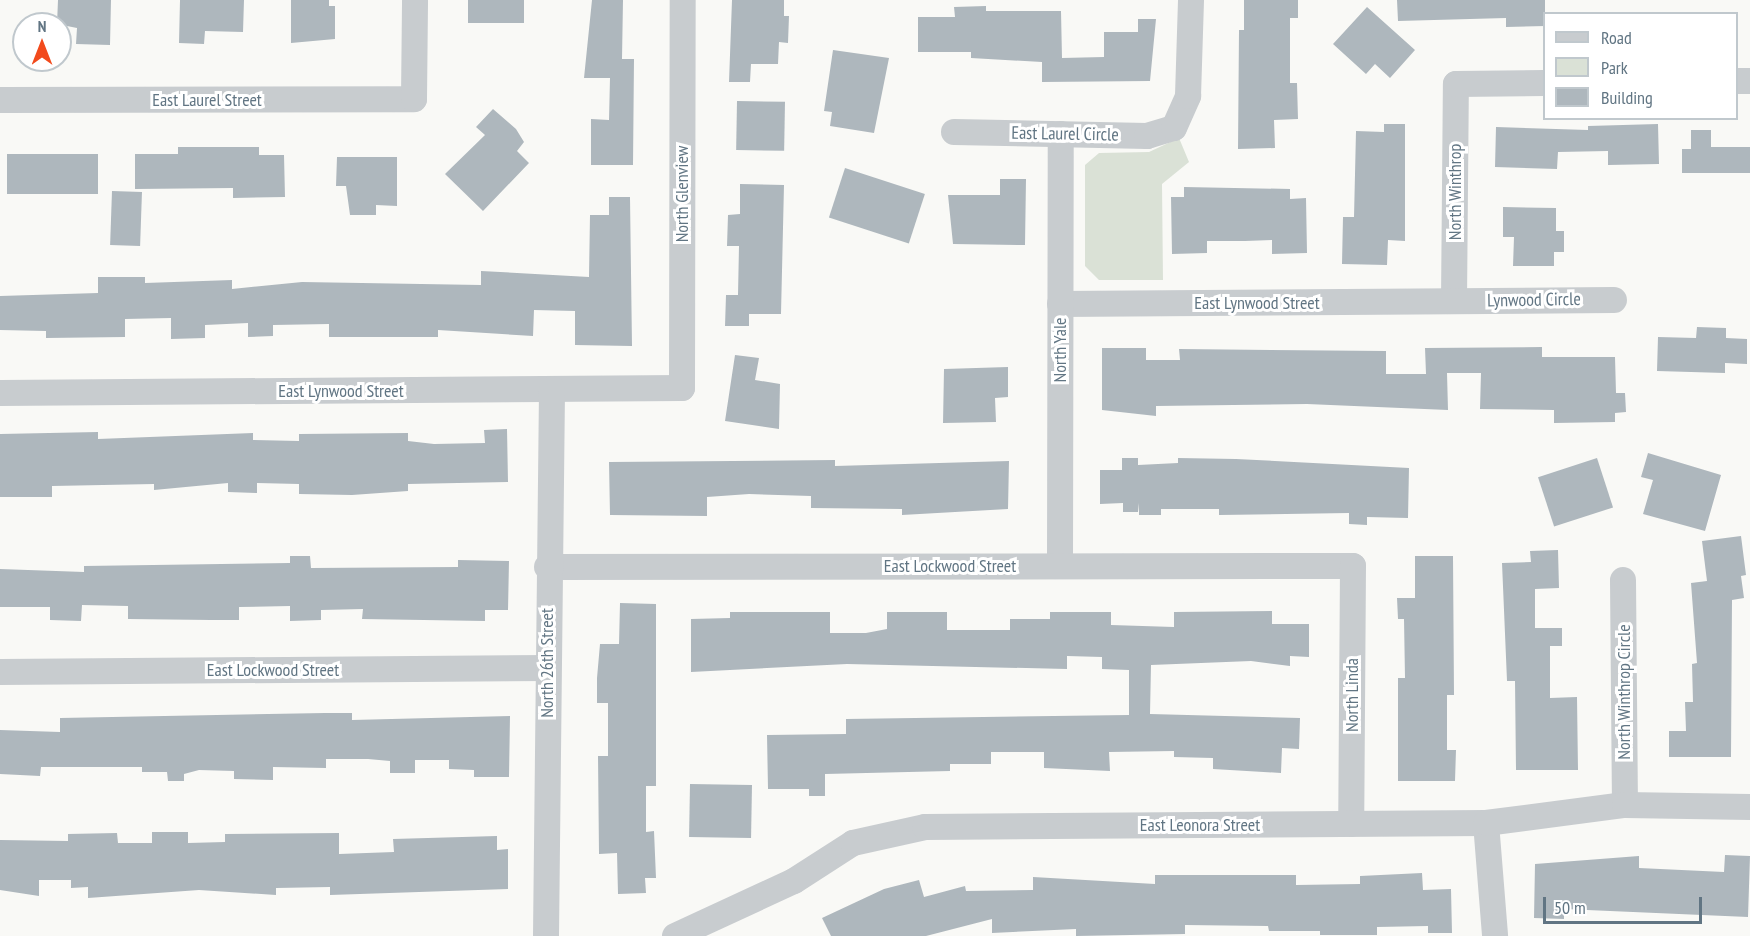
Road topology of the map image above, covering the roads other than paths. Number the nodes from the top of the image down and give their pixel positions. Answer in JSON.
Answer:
{"nodes":[{"id":1,"x":415,"y":0,"type":"edge"},
{"id":2,"x":683,"y":0,"type":"edge"},
{"id":3,"x":1191,"y":0,"type":"edge"},
{"id":4,"x":1543,"y":83,"type":"edge"},
{"id":5,"x":0,"y":100,"type":"edge"},
{"id":6,"x":954,"y":132,"type":"dead end"},
{"id":7,"x":1062,"y":134,"type":"junction"},
{"id":8,"x":1614,"y":300,"type":"dead end"},
{"id":9,"x":1454,"y":301,"type":"junction"},
{"id":10,"x":1060,"y":304,"type":"junction"},
{"id":11,"x":682,"y":387,"type":"joint"},
{"id":12,"x":552,"y":389,"type":"junction"},
{"id":13,"x":0,"y":393,"type":"edge"},
{"id":14,"x":1060,"y":566,"type":"junction"},
{"id":15,"x":1353,"y":566,"type":"joint"},
{"id":16,"x":547,"y":567,"type":"junction"},
{"id":17,"x":1623,"y":580,"type":"dead end"},
{"id":18,"x":547,"y":668,"type":"junction"},
{"id":19,"x":0,"y":672,"type":"edge"},
{"id":20,"x":1625,"y":805,"type":"junction"},
{"id":21,"x":1750,"y":807,"type":"edge"},
{"id":22,"x":1486,"y":823,"type":"junction"},
{"id":23,"x":1352,"y":824,"type":"junction"},
{"id":24,"x":546,"y":936,"type":"edge"},
{"id":25,"x":675,"y":936,"type":"edge"},
{"id":26,"x":1495,"y":936,"type":"edge"}],
"edges":[{"from":1,"to":5,"type":"street","name":"East Laurel Street"},
{"from":2,"to":11,"type":"street","name":"North Glenview"},
{"from":3,"to":7,"type":"street","name":"East Laurel Circle"},
{"from":4,"to":9,"type":"street","name":"North Winthrop"},
{"from":6,"to":7,"type":"street","name":"East Laurel Circle"},
{"from":7,"to":10,"type":"street","name":"North Yale"},
{"from":8,"to":9,"type":"street","name":"Lynwood Circle"},
{"from":9,"to":10,"type":"street","name":"East Lynwood Street"},
{"from":10,"to":14,"type":"street","name":"North Yale"},
{"from":11,"to":12,"type":"street","name":"East Lynwood Street"},
{"from":12,"to":13,"type":"street","name":"East Lynwood Street"},
{"from":12,"to":16,"type":"street","name":"North 26th Street"},
{"from":14,"to":15,"type":"street","name":"East Lockwood Street"},
{"from":14,"to":16,"type":"street","name":"East Lockwood Street"},
{"from":15,"to":23,"type":"street","name":"North Linda"},
{"from":16,"to":18,"type":"street","name":"North 26th Street"},
{"from":17,"to":20,"type":"street","name":"North Winthrop Circle"},
{"from":18,"to":19,"type":"street","name":"East Lockwood Street"},
{"from":18,"to":24,"type":"street","name":"North 26th Street"},
{"from":20,"to":21,"type":"street","name":"East Leonora Street"},
{"from":20,"to":22,"type":"street","name":"East Leonora Street"},
{"from":22,"to":23,"type":"street","name":"East Leonora Street"},
{"from":22,"to":26,"type":"street"},
{"from":23,"to":25,"type":"street","name":"East Leonora Street"}]}
